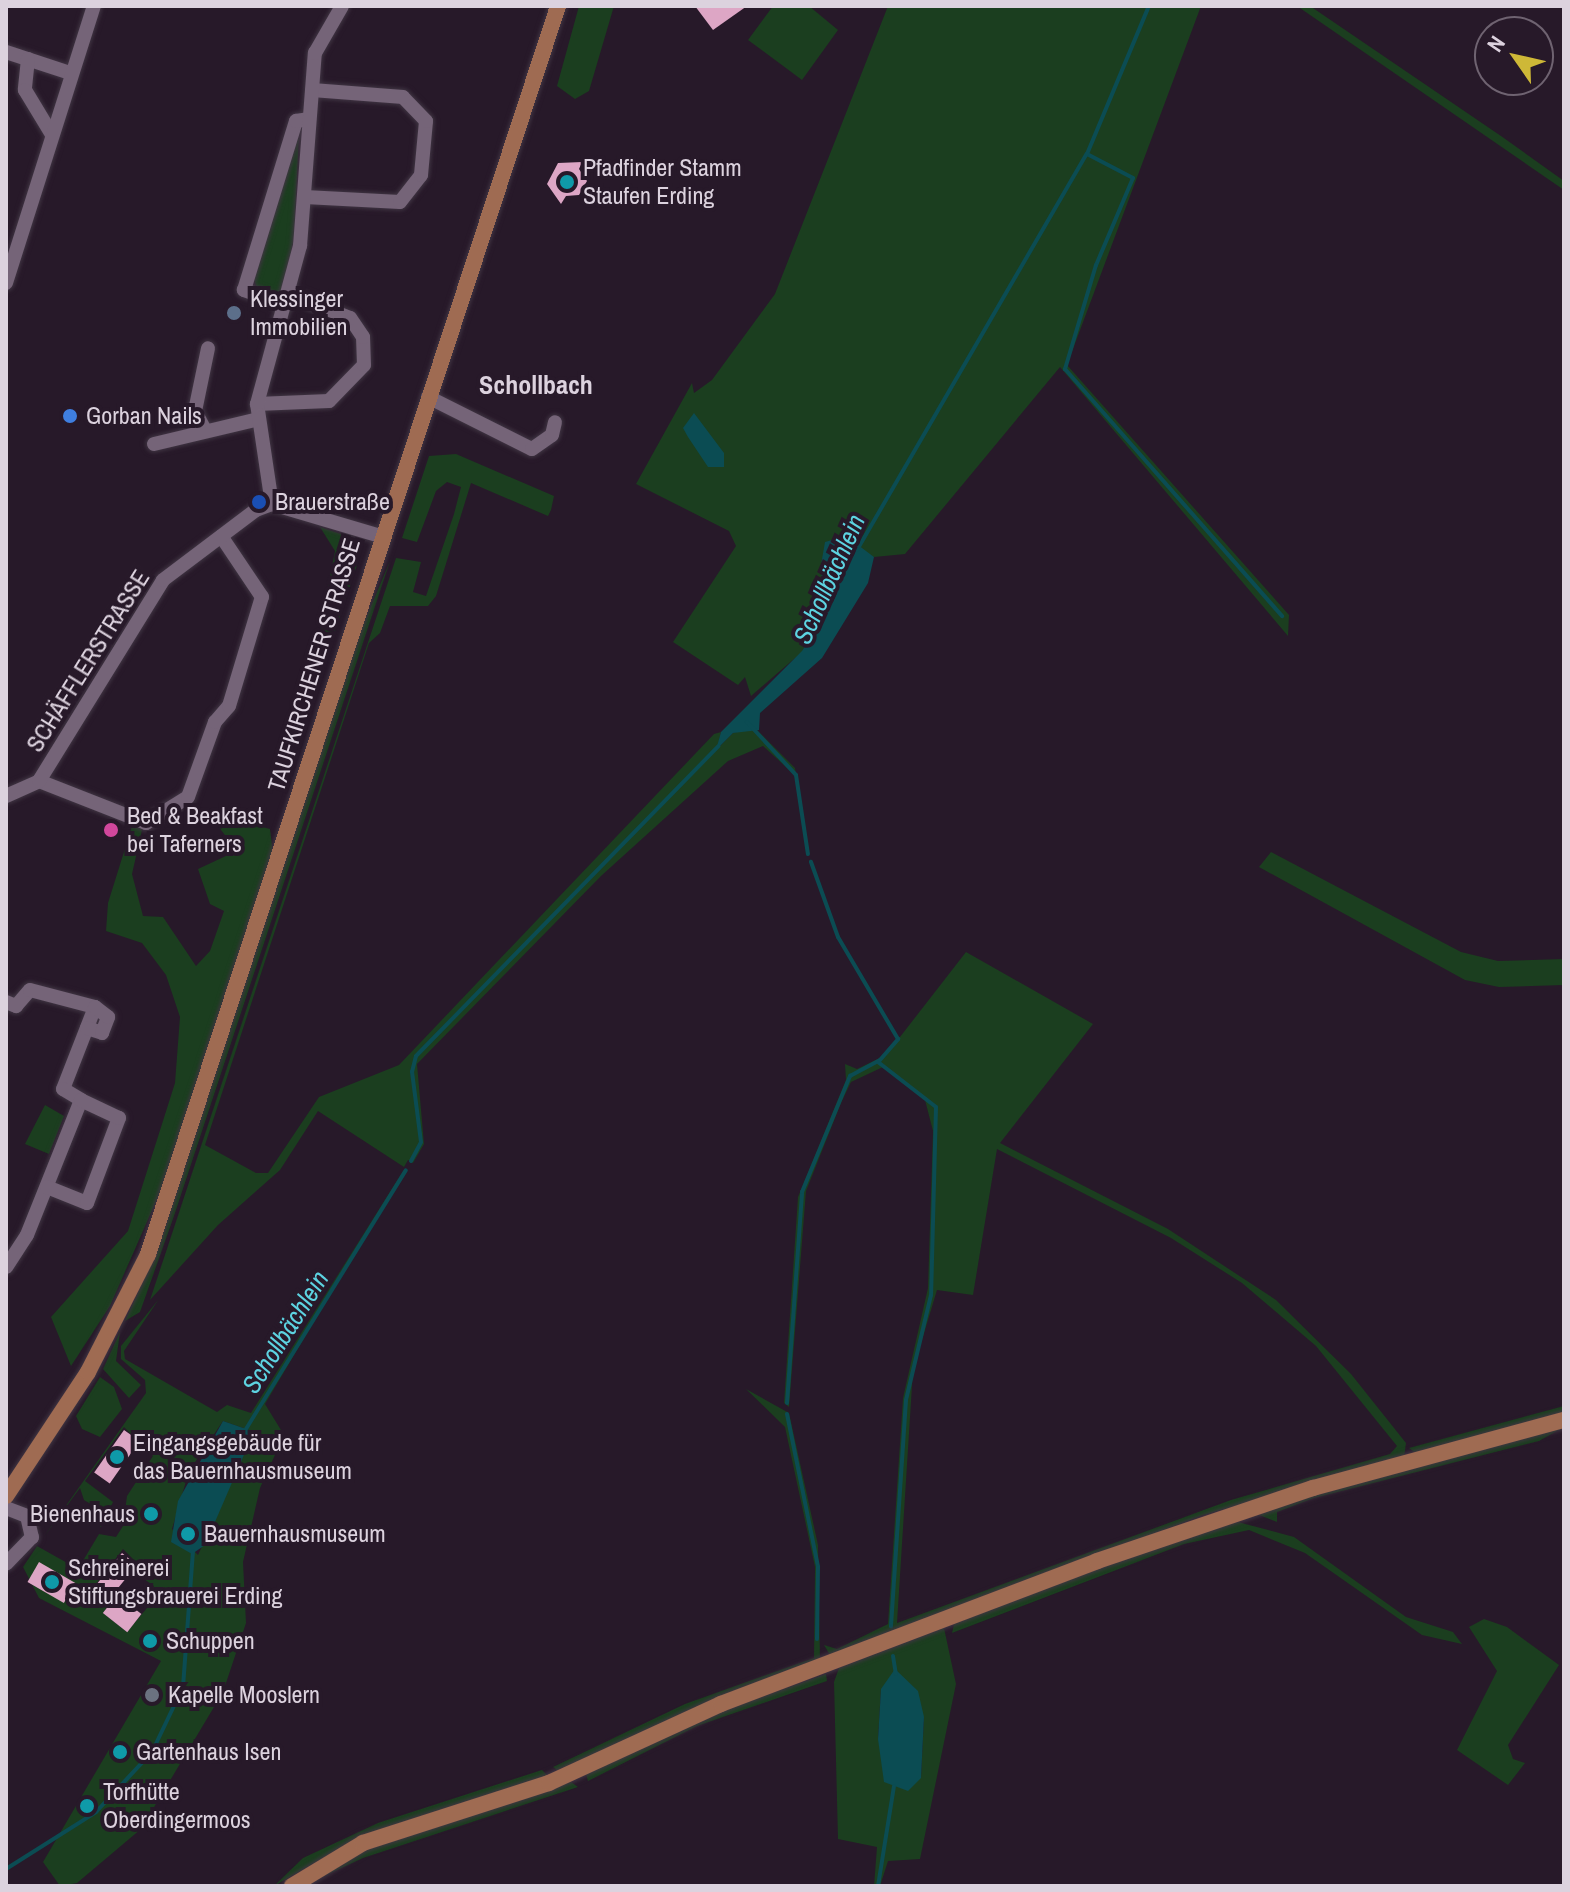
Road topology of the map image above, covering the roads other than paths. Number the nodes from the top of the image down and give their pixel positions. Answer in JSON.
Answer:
{"nodes":[{"id":1,"x":94,"y":6,"type":"edge"},
{"id":2,"x":342,"y":6,"type":"edge"},
{"id":3,"x":558,"y":6,"type":"edge"},
{"id":4,"x":6,"y":52,"type":"edge"},
{"id":5,"x":28,"y":59,"type":"junction"},
{"id":6,"x":70,"y":73,"type":"junction"},
{"id":7,"x":312,"y":90,"type":"junction"},
{"id":8,"x":308,"y":119,"type":"junction"},
{"id":9,"x":51,"y":133,"type":"junction"},
{"id":10,"x":305,"y":197,"type":"junction"},
{"id":11,"x":6,"y":283,"type":"edge"},
{"id":12,"x":287,"y":299,"type":"junction"},
{"id":13,"x":208,"y":348,"type":"dead end"},
{"id":14,"x":428,"y":397,"type":"junction"},
{"id":15,"x":257,"y":404,"type":"junction"},
{"id":16,"x":255,"y":420,"type":"junction"},
{"id":17,"x":555,"y":422,"type":"dead end"},
{"id":18,"x":205,"y":430,"type":"junction"},
{"id":19,"x":154,"y":444,"type":"dead end"},
{"id":20,"x":272,"y":504,"type":"junction"},
{"id":21,"x":221,"y":536,"type":"junction"},
{"id":22,"x":380,"y":536,"type":"junction"},
{"id":23,"x":39,"y":781,"type":"junction"},
{"id":24,"x":6,"y":796,"type":"edge"},
{"id":25,"x":6,"y":1002,"type":"edge"},
{"id":26,"x":81,"y":1100,"type":"junction"},
{"id":27,"x":47,"y":1187,"type":"junction"},
{"id":28,"x":6,"y":1267,"type":"edge"},
{"id":29,"x":1564,"y":1420,"type":"edge"},
{"id":30,"x":6,"y":1496,"type":"edge"},
{"id":31,"x":6,"y":1508,"type":"edge"},
{"id":32,"x":6,"y":1564,"type":"edge"},
{"id":33,"x":292,"y":1886,"type":"edge"}],
"edges":[{"from":1,"to":6,"type":"street"},
{"from":2,"to":7,"type":"street"},
{"from":3,"to":14,"type":"main road","name":"TAUFKIRCHENER STRASSE"},
{"from":4,"to":5,"type":"street"},
{"from":5,"to":6,"type":"street"},
{"from":5,"to":9,"type":"street"},
{"from":6,"to":9,"type":"street"},
{"from":7,"to":8,"type":"street"},
{"from":7,"to":10,"type":"street"},
{"from":8,"to":10,"type":"street"},
{"from":8,"to":12,"type":"street"},
{"from":9,"to":11,"type":"street"},
{"from":10,"to":12,"type":"street"},
{"from":12,"to":15,"type":"street"},
{"from":12,"to":15,"type":"street"},
{"from":13,"to":18,"type":"street"},
{"from":14,"to":17,"type":"street"},
{"from":14,"to":22,"type":"main road","name":"TAUFKIRCHENER STRASSE"},
{"from":15,"to":16,"type":"street"},
{"from":16,"to":18,"type":"street"},
{"from":16,"to":20,"type":"street"},
{"from":18,"to":19,"type":"street"},
{"from":20,"to":21,"type":"street","name":"SCHÄFFLERSTRASSE"},
{"from":20,"to":22,"type":"street"},
{"from":21,"to":23,"type":"street","name":"SCHÄFFLERSTRASSE"},
{"from":21,"to":23,"type":"street"},
{"from":22,"to":30,"type":"main road","name":"TAUFKIRCHENER STRASSE"},
{"from":23,"to":24,"type":"street","name":"SCHÄFFLERSTRASSE"},
{"from":25,"to":26,"type":"street"},
{"from":26,"to":27,"type":"street"},
{"from":26,"to":27,"type":"street"},
{"from":27,"to":28,"type":"street"},
{"from":29,"to":33,"type":"main road"},
{"from":31,"to":32,"type":"street"}]}
